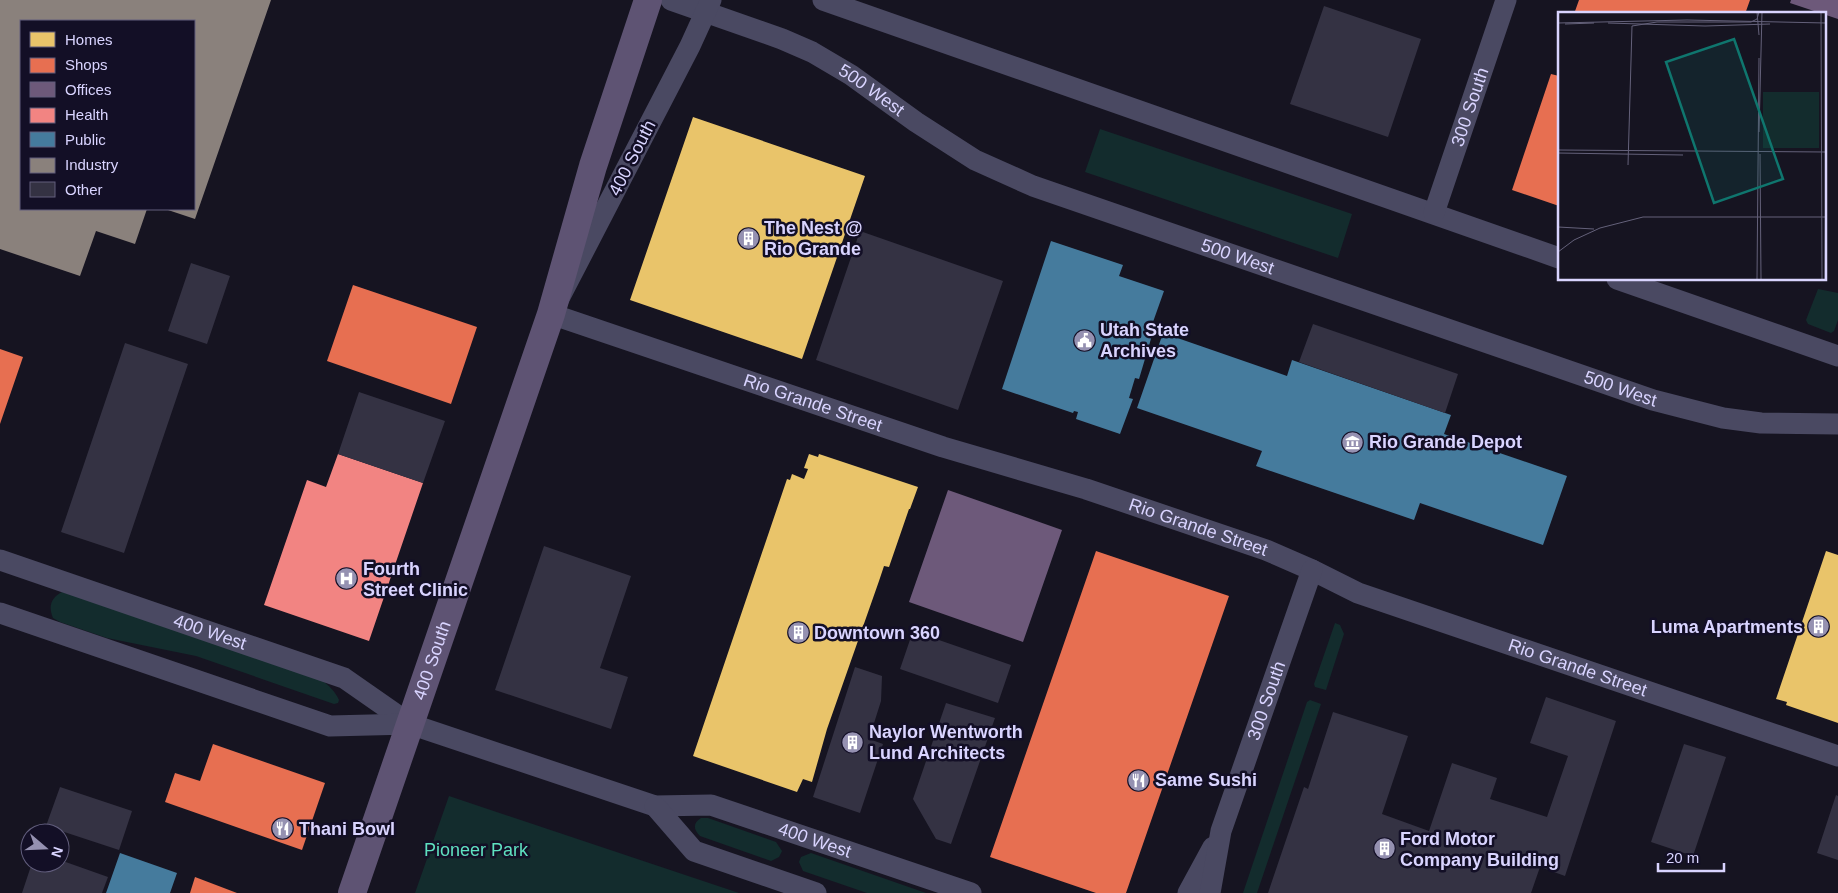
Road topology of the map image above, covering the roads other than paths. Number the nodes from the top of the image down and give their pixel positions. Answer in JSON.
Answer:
{"nodes":[{"id":1,"x":648,"y":0,"type":"edge"},
{"id":2,"x":671,"y":0,"type":"edge"},
{"id":3,"x":823,"y":0,"type":"edge"},
{"id":4,"x":1506,"y":0,"type":"edge"},
{"id":5,"x":709,"y":6,"type":"edge"},
{"id":6,"x":1434,"y":213,"type":"junction"},
{"id":7,"x":1558,"y":258,"type":"edge"},
{"id":8,"x":1620,"y":280,"type":"edge"},
{"id":9,"x":551,"y":314,"type":"junction"},
{"id":10,"x":1838,"y":356,"type":"edge"},
{"id":11,"x":1838,"y":424,"type":"edge"},
{"id":12,"x":0,"y":560,"type":"edge"},
{"id":13,"x":1312,"y":570,"type":"junction"},
{"id":14,"x":0,"y":613,"type":"edge"},
{"id":15,"x":410,"y":724,"type":"junction"},
{"id":16,"x":1838,"y":756,"type":"edge"},
{"id":17,"x":655,"y":806,"type":"junction"},
{"id":18,"x":1221,"y":831,"type":"junction"},
{"id":19,"x":352,"y":893,"type":"edge"},
{"id":20,"x":816,"y":893,"type":"edge"},
{"id":21,"x":971,"y":893,"type":"edge"},
{"id":22,"x":1188,"y":893,"type":"edge"},
{"id":23,"x":1210,"y":893,"type":"edge"}],
"edges":[{"from":1,"to":9,"type":"main road","name":"400 South"},
{"from":2,"to":5,"type":"street","name":"500 West"},
{"from":3,"to":6,"type":"street"},
{"from":4,"to":6,"type":"street","name":"300 South"},
{"from":5,"to":9,"type":"street","name":"400 South"},
{"from":5,"to":11,"type":"street","name":"500 West"},
{"from":6,"to":7,"type":"street"},
{"from":8,"to":10,"type":"street"},
{"from":9,"to":13,"type":"street","name":"Rio Grande Street"},
{"from":9,"to":15,"type":"main road","name":"400 South"},
{"from":12,"to":15,"type":"street","name":"400 West"},
{"from":13,"to":16,"type":"street","name":"Rio Grande Street"},
{"from":13,"to":18,"type":"street","name":"300 South"},
{"from":14,"to":15,"type":"street","name":"400 West"},
{"from":15,"to":17,"type":"street","name":"400 West"},
{"from":15,"to":19,"type":"main road","name":"400 South"},
{"from":17,"to":20,"type":"street"},
{"from":17,"to":21,"type":"street","name":"400 West"},
{"from":18,"to":22,"type":"street","name":"300 South"},
{"from":18,"to":23,"type":"street","name":"300 South"}]}
